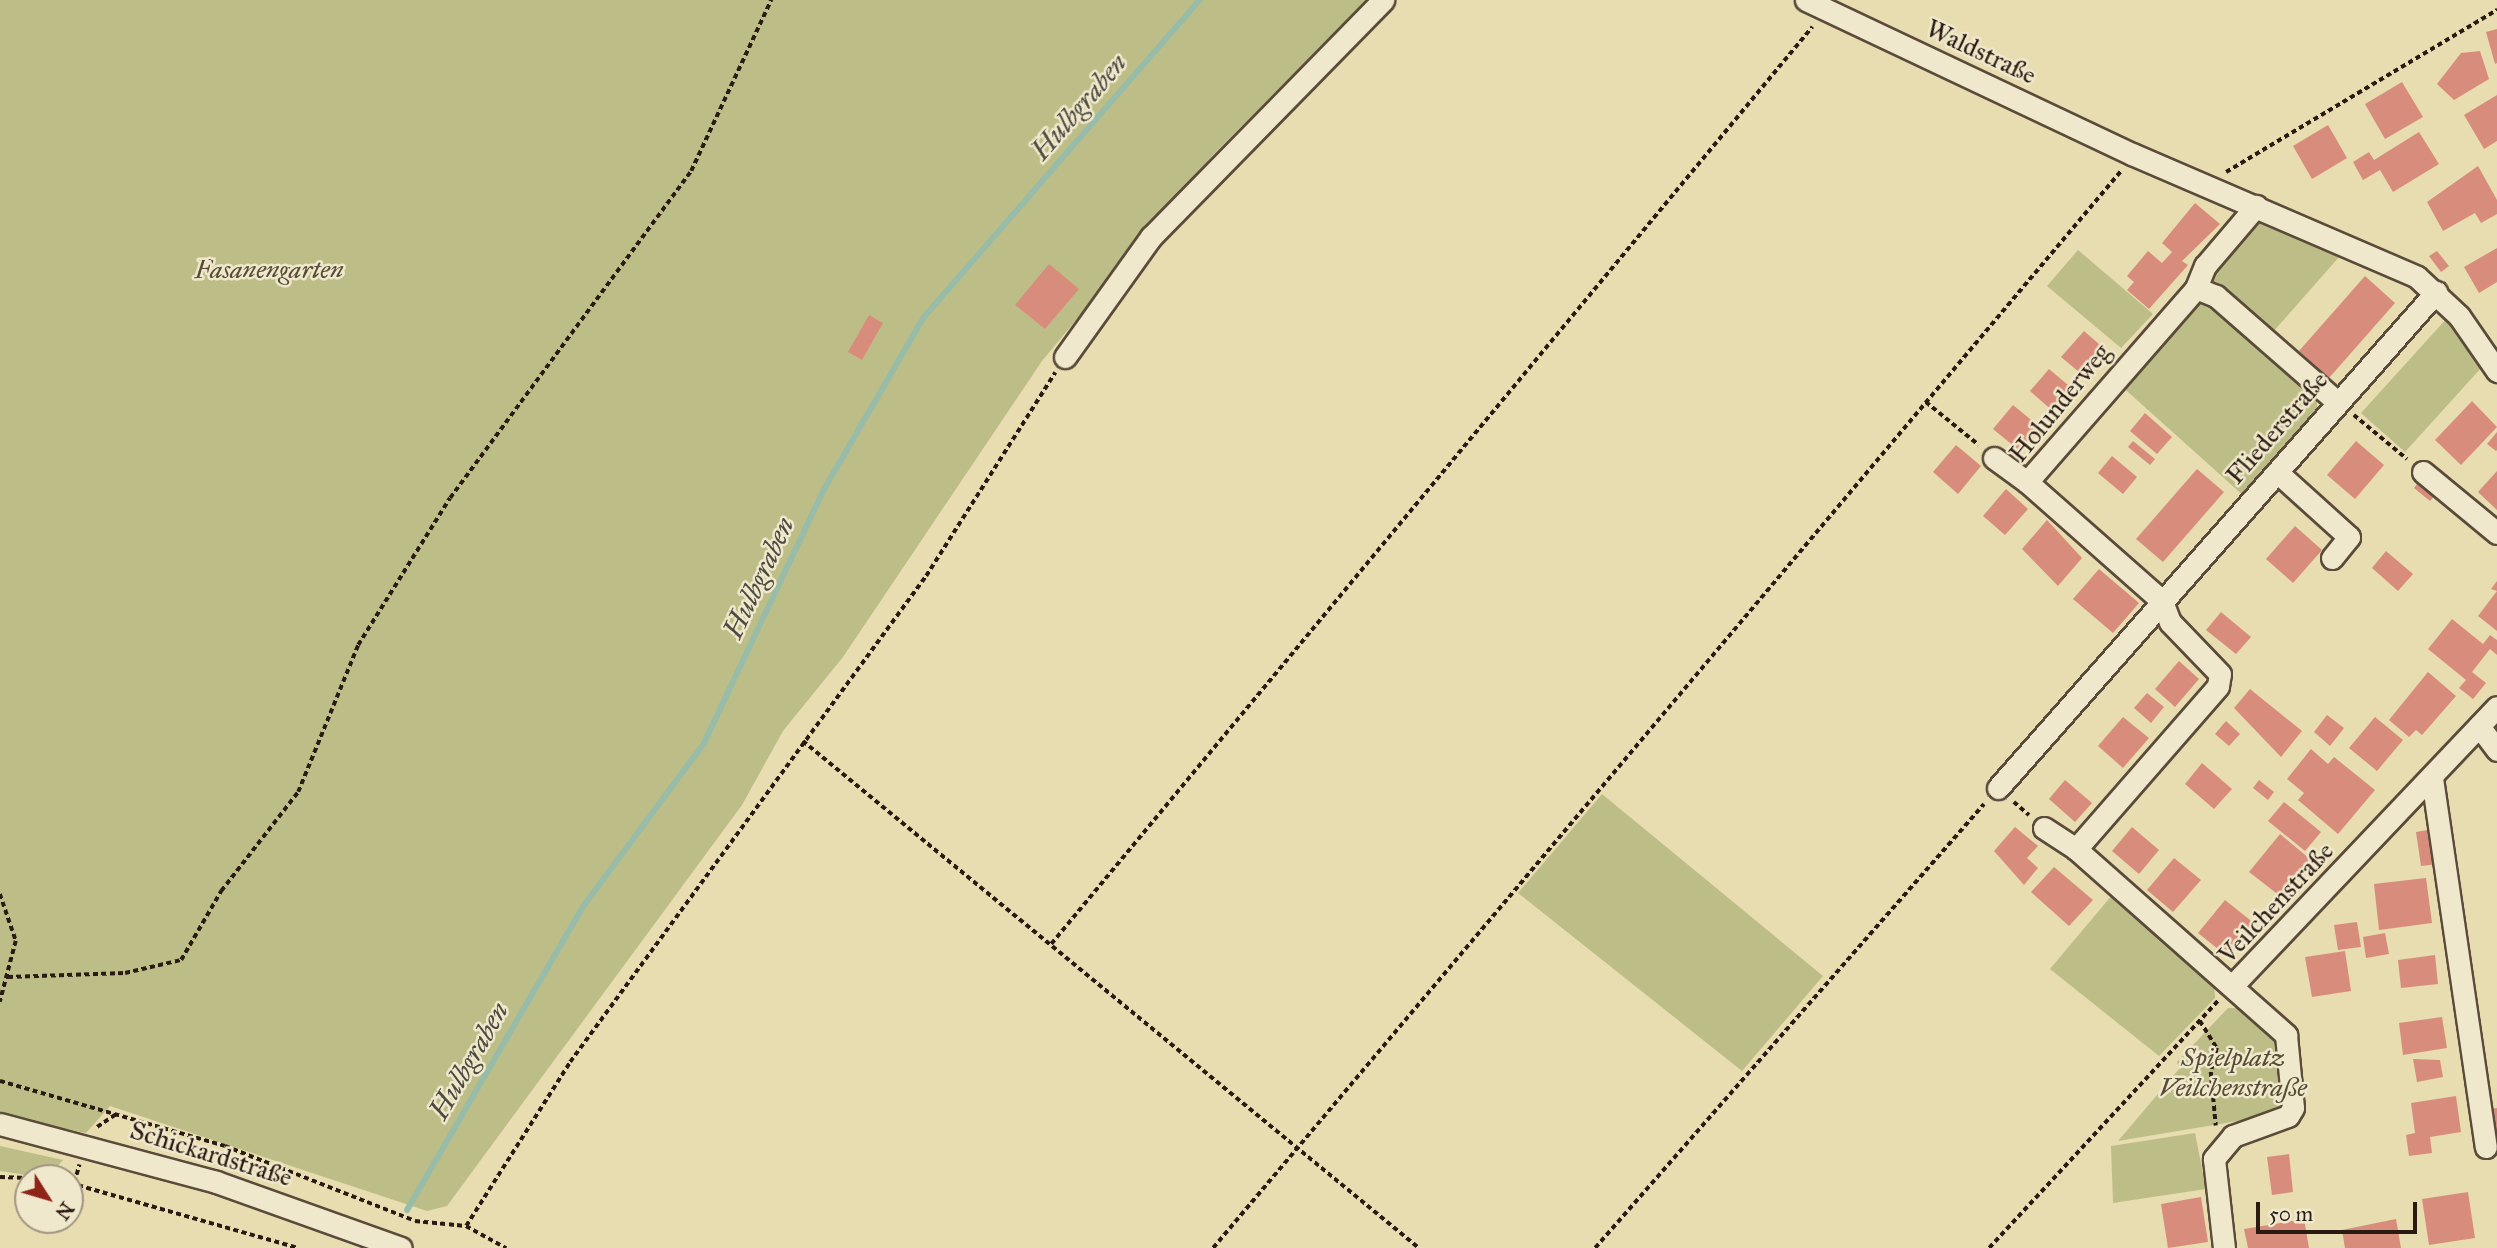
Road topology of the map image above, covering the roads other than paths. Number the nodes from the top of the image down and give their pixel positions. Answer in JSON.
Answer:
{"nodes":[{"id":1,"x":1383,"y":0,"type":"edge"},
{"id":2,"x":1806,"y":0,"type":"edge"},
{"id":3,"x":2256,"y":206,"type":"junction"},
{"id":4,"x":1150,"y":213,"type":"dead end"},
{"id":5,"x":1151,"y":237,"type":"junction"},
{"id":6,"x":2196,"y":288,"type":"junction"},
{"id":7,"x":2436,"y":292,"type":"junction"},
{"id":8,"x":1065,"y":357,"type":"road end"},
{"id":9,"x":2497,"y":371,"type":"edge"},
{"id":10,"x":2337,"y":402,"type":"junction"},
{"id":11,"x":1994,"y":458,"type":"road end"},
{"id":12,"x":2277,"y":472,"type":"junction"},
{"id":13,"x":2423,"y":472,"type":"road end"},
{"id":14,"x":2027,"y":482,"type":"junction"},
{"id":15,"x":2497,"y":533,"type":"edge"},
{"id":16,"x":2332,"y":558,"type":"dead end"},
{"id":17,"x":2162,"y":601,"type":"junction"},
{"id":18,"x":2497,"y":707,"type":"edge"},
{"id":19,"x":2480,"y":726,"type":"junction"},
{"id":20,"x":2497,"y":750,"type":"edge"},
{"id":21,"x":2432,"y":778,"type":"junction"},
{"id":22,"x":1997,"y":788,"type":"road end"},
{"id":23,"x":2044,"y":828,"type":"road end"},
{"id":24,"x":2076,"y":849,"type":"junction"},
{"id":25,"x":2233,"y":985,"type":"junction"},
{"id":26,"x":0,"y":1124,"type":"edge"},
{"id":27,"x":2486,"y":1147,"type":"dead end"},
{"id":28,"x":401,"y":1248,"type":"edge"},
{"id":29,"x":2224,"y":1248,"type":"edge"}],
"edges":[{"from":1,"to":5,"type":"street"},
{"from":2,"to":3,"type":"street","name":"Waldstraße"},
{"from":3,"to":6,"type":"street","name":"Holunderweg"},
{"from":3,"to":7,"type":"street"},
{"from":4,"to":5,"type":"street"},
{"from":5,"to":8,"type":"street"},
{"from":6,"to":10,"type":"street"},
{"from":6,"to":14,"type":"street","name":"Holunderweg"},
{"from":7,"to":9,"type":"street"},
{"from":7,"to":10,"type":"street","name":"Fliederstraße"},
{"from":10,"to":12,"type":"street","name":"Fliederstraße"},
{"from":11,"to":14,"type":"street"},
{"from":12,"to":16,"type":"street"},
{"from":12,"to":17,"type":"street","name":"Fliederstraße"},
{"from":13,"to":15,"type":"street"},
{"from":14,"to":17,"type":"street","name":"Holunderweg"},
{"from":17,"to":22,"type":"street","name":"Fliederstraße"},
{"from":17,"to":24,"type":"street"},
{"from":18,"to":19,"type":"street","name":"Veilchenstraße"},
{"from":19,"to":20,"type":"street"},
{"from":19,"to":21,"type":"street","name":"Veilchenstraße"},
{"from":21,"to":25,"type":"street","name":"Veilchenstraße"},
{"from":21,"to":27,"type":"street"},
{"from":23,"to":24,"type":"street"},
{"from":24,"to":25,"type":"street"},
{"from":25,"to":29,"type":"street","name":"Veilchenstraße"},
{"from":26,"to":28,"type":"street","name":"Schickardstraße"}]}
